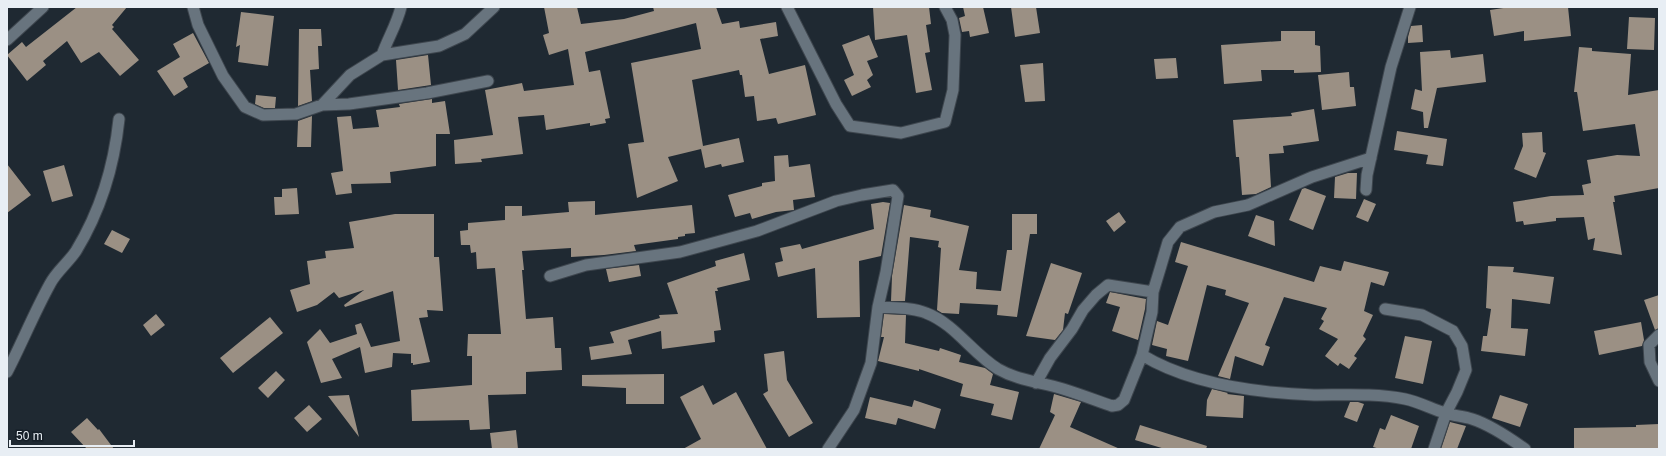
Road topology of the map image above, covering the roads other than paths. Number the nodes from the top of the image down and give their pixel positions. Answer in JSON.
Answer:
{"nodes":[{"id":1,"x":43,"y":7,"type":"edge"},
{"id":2,"x":193,"y":7,"type":"edge"},
{"id":3,"x":401,"y":7,"type":"edge"},
{"id":4,"x":494,"y":7,"type":"edge"},
{"id":5,"x":787,"y":7,"type":"edge"},
{"id":6,"x":946,"y":7,"type":"edge"},
{"id":7,"x":1410,"y":7,"type":"edge"},
{"id":8,"x":7,"y":40,"type":"edge"},
{"id":9,"x":382,"y":54,"type":"junction"},
{"id":10,"x":488,"y":81,"type":"dead end"},
{"id":11,"x":322,"y":105,"type":"junction"},
{"id":12,"x":119,"y":119,"type":"dead end"},
{"id":13,"x":1371,"y":158,"type":"junction"},
{"id":14,"x":1366,"y":190,"type":"dead end"},
{"id":15,"x":550,"y":276,"type":"dead end"},
{"id":16,"x":1153,"y":292,"type":"junction"},
{"id":17,"x":878,"y":307,"type":"junction"},
{"id":18,"x":1385,"y":309,"type":"dead end"},
{"id":19,"x":1659,"y":335,"type":"edge"},
{"id":20,"x":1142,"y":355,"type":"junction"},
{"id":21,"x":7,"y":372,"type":"edge"},
{"id":22,"x":1659,"y":380,"type":"edge"},
{"id":23,"x":1036,"y":383,"type":"junction"},
{"id":24,"x":1446,"y":413,"type":"junction"},
{"id":25,"x":828,"y":449,"type":"edge"},
{"id":26,"x":1434,"y":449,"type":"edge"},
{"id":27,"x":1525,"y":449,"type":"edge"}],
"edges":[{"from":1,"to":8,"type":"street"},
{"from":2,"to":11,"type":"street"},
{"from":3,"to":9,"type":"street"},
{"from":4,"to":9,"type":"street"},
{"from":5,"to":6,"type":"street"},
{"from":7,"to":13,"type":"street"},
{"from":9,"to":11,"type":"street"},
{"from":10,"to":11,"type":"street"},
{"from":12,"to":21,"type":"street"},
{"from":13,"to":14,"type":"street"},
{"from":13,"to":16,"type":"street"},
{"from":15,"to":17,"type":"street"},
{"from":16,"to":20,"type":"street"},
{"from":16,"to":23,"type":"street"},
{"from":17,"to":23,"type":"street"},
{"from":17,"to":25,"type":"street"},
{"from":18,"to":24,"type":"street"},
{"from":19,"to":22,"type":"street"},
{"from":20,"to":23,"type":"street"},
{"from":20,"to":24,"type":"street"},
{"from":24,"to":26,"type":"street"},
{"from":24,"to":27,"type":"street"}]}
